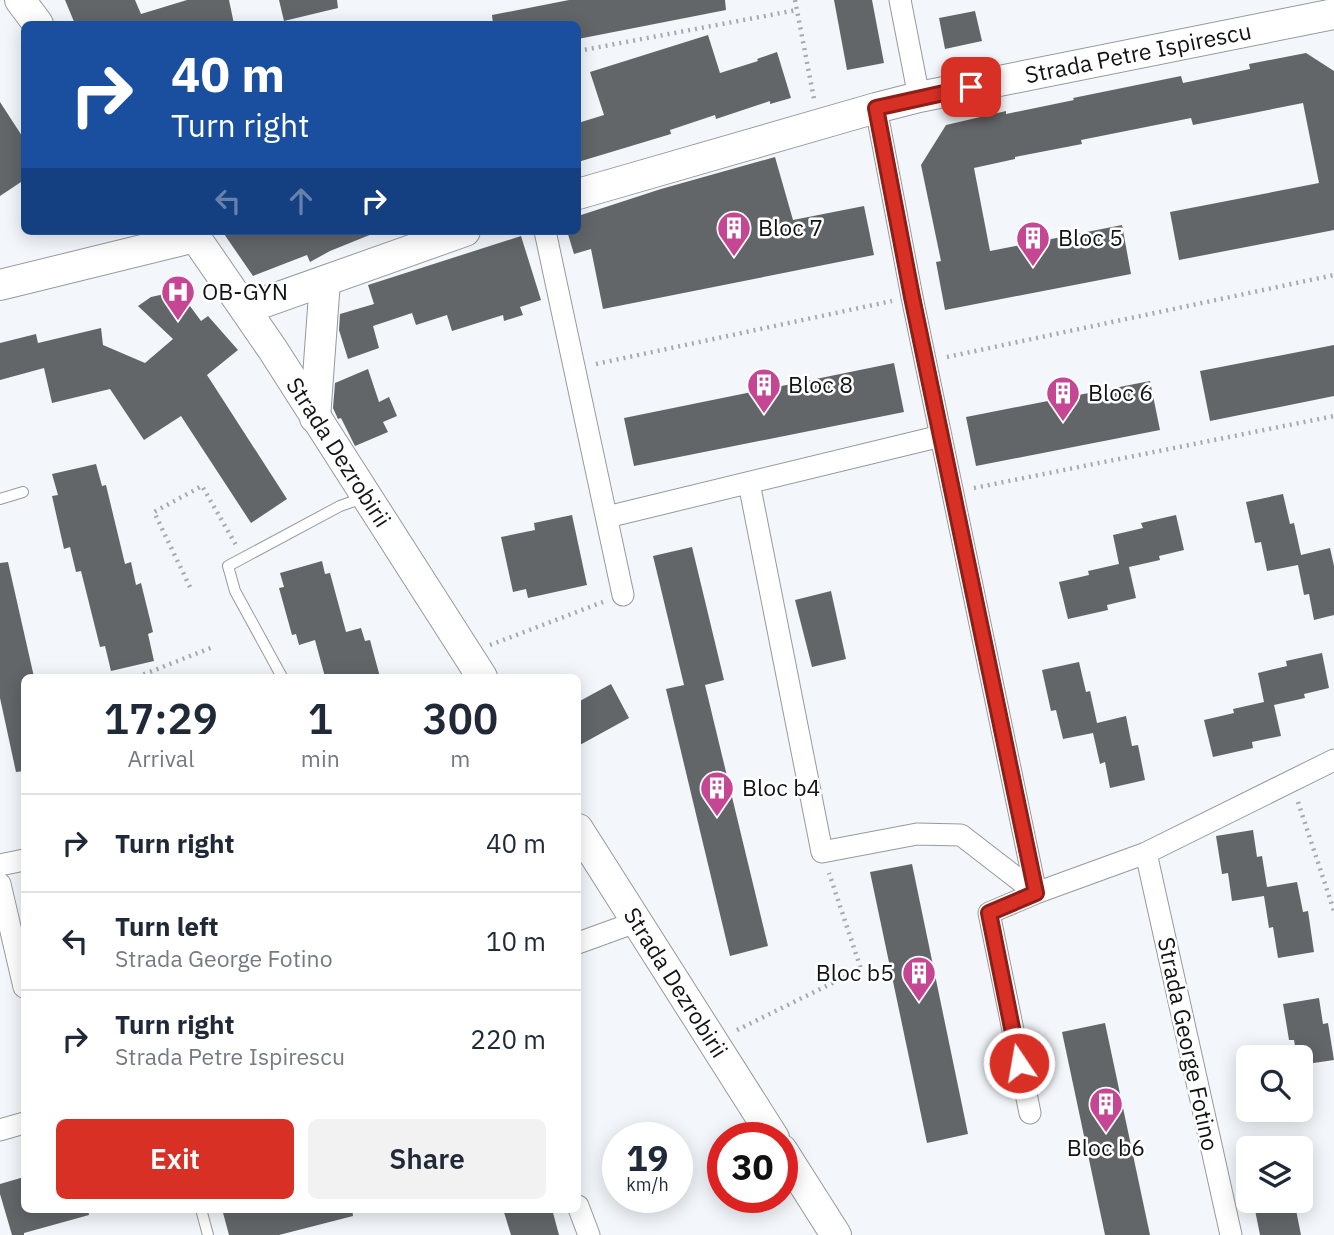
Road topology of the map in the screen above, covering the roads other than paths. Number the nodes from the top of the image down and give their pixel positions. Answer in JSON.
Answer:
{"nodes":[{"id":1,"x":20,"y":0,"type":"edge"},
{"id":2,"x":900,"y":0,"type":"edge"},
{"id":3,"x":1334,"y":14,"type":"edge"},
{"id":4,"x":36,"y":21,"type":"edge"},
{"id":5,"x":919,"y":97,"type":"junction"},
{"id":6,"x":876,"y":108,"type":"junction"},
{"id":7,"x":581,"y":193,"type":"edge"},
{"id":8,"x":185,"y":235,"type":"edge"},
{"id":9,"x":194,"y":235,"type":"edge"},
{"id":10,"x":454,"y":235,"type":"edge"},
{"id":11,"x":546,"y":235,"type":"edge"},
{"id":12,"x":125,"y":243,"type":"edge"},
{"id":13,"x":325,"y":281,"type":"junction"},
{"id":14,"x":0,"y":285,"type":"edge"},
{"id":15,"x":245,"y":309,"type":"junction"},
{"id":16,"x":315,"y":418,"type":"junction"},
{"id":17,"x":941,"y":436,"type":"junction"},
{"id":18,"x":749,"y":483,"type":"junction"},
{"id":19,"x":23,"y":492,"type":"dead end"},
{"id":20,"x":366,"y":497,"type":"junction"},
{"id":21,"x":0,"y":499,"type":"edge"},
{"id":22,"x":607,"y":517,"type":"junction"},
{"id":23,"x":623,"y":595,"type":"road end"},
{"id":24,"x":475,"y":665,"type":"edge"},
{"id":25,"x":280,"y":674,"type":"edge"},
{"id":26,"x":1334,"y":760,"type":"edge"},
{"id":27,"x":581,"y":834,"type":"edge"},
{"id":28,"x":1146,"y":853,"type":"junction"},
{"id":29,"x":21,"y":861,"type":"edge"},
{"id":30,"x":0,"y":865,"type":"edge"},
{"id":31,"x":0,"y":884,"type":"edge"},
{"id":32,"x":1036,"y":893,"type":"junction"},
{"id":33,"x":636,"y":922,"type":"junction"},
{"id":34,"x":581,"y":942,"type":"edge"},
{"id":35,"x":21,"y":973,"type":"edge"},
{"id":36,"x":1030,"y":1113,"type":"dead end"},
{"id":37,"x":764,"y":1122,"type":"edge"},
{"id":38,"x":21,"y":1124,"type":"edge"},
{"id":39,"x":0,"y":1130,"type":"edge"},
{"id":40,"x":798,"y":1175,"type":"edge"},
{"id":41,"x":202,"y":1213,"type":"edge"},
{"id":42,"x":581,"y":1213,"type":"edge"},
{"id":43,"x":208,"y":1235,"type":"edge"},
{"id":44,"x":589,"y":1235,"type":"edge"},
{"id":45,"x":836,"y":1235,"type":"edge"},
{"id":46,"x":1231,"y":1235,"type":"edge"}],
"edges":[{"from":1,"to":4,"type":"street"},
{"from":2,"to":5,"type":"street"},
{"from":3,"to":5,"type":"street","name":"Strada Petre Ispirescu"},
{"from":5,"to":6,"type":"street","name":"Strada Petre Ispirescu"},
{"from":6,"to":7,"type":"street","name":"Strada Petre Ispirescu"},
{"from":6,"to":17,"type":"street"},
{"from":8,"to":12,"type":"street"},
{"from":9,"to":15,"type":"street","name":"Strada Dezrobirii"},
{"from":10,"to":13,"type":"street"},
{"from":11,"to":22,"type":"street"},
{"from":12,"to":14,"type":"street"},
{"from":13,"to":15,"type":"street"},
{"from":13,"to":16,"type":"street"},
{"from":15,"to":16,"type":"street","name":"Strada Dezrobirii"},
{"from":16,"to":20,"type":"street","name":"Strada Dezrobirii"},
{"from":17,"to":18,"type":"street"},
{"from":17,"to":32,"type":"street"},
{"from":18,"to":22,"type":"street"},
{"from":18,"to":32,"type":"street"},
{"from":19,"to":21,"type":"lane"},
{"from":20,"to":24,"type":"street","name":"Strada Dezrobirii"},
{"from":20,"to":25,"type":"lane"},
{"from":22,"to":23,"type":"street"},
{"from":26,"to":28,"type":"street"},
{"from":27,"to":33,"type":"street","name":"Strada Dezrobirii"},
{"from":28,"to":32,"type":"street"},
{"from":28,"to":46,"type":"street","name":"Strada George Fotino"},
{"from":29,"to":30,"type":"street"},
{"from":31,"to":35,"type":"street"},
{"from":32,"to":36,"type":"street"},
{"from":33,"to":34,"type":"street"},
{"from":33,"to":37,"type":"street","name":"Strada Dezrobirii"},
{"from":38,"to":39,"type":"street"},
{"from":40,"to":45,"type":"street"},
{"from":41,"to":43,"type":"lane"},
{"from":42,"to":44,"type":"street"}]}
